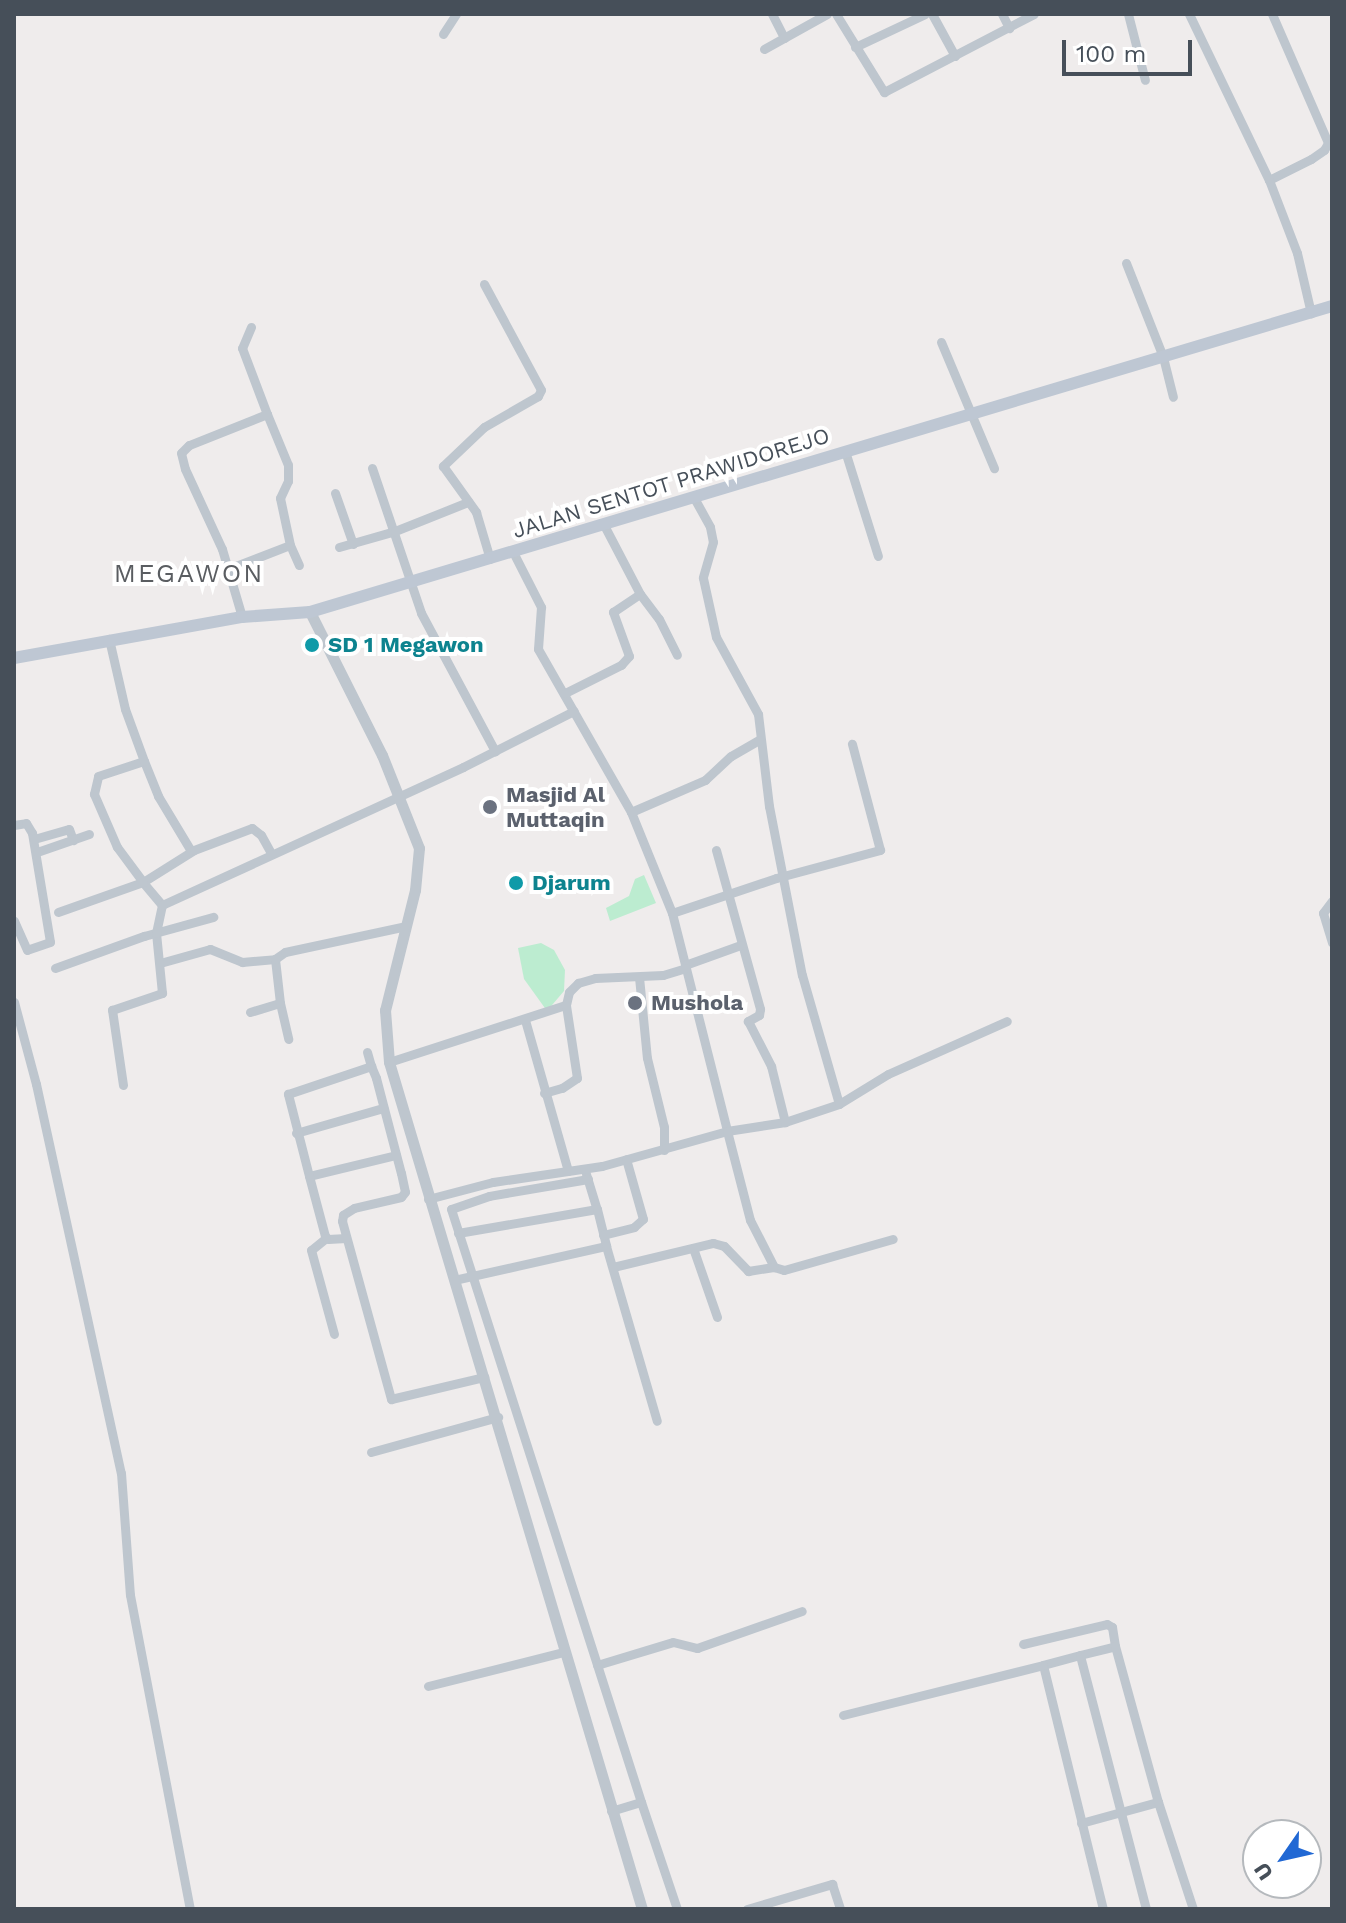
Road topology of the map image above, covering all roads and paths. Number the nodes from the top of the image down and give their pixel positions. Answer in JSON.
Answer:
{"nodes":[{"id":1,"x":456,"y":14,"type":"edge"},
{"id":2,"x":772,"y":14,"type":"edge"},
{"id":3,"x":827,"y":14,"type":"edge"},
{"id":4,"x":836,"y":14,"type":"edge"},
{"id":5,"x":925,"y":14,"type":"edge"},
{"id":6,"x":932,"y":14,"type":"edge"},
{"id":7,"x":1002,"y":14,"type":"edge"},
{"id":8,"x":1034,"y":14,"type":"edge"},
{"id":9,"x":1128,"y":14,"type":"edge"},
{"id":10,"x":1189,"y":14,"type":"edge"},
{"id":11,"x":1272,"y":14,"type":"edge"},
{"id":12,"x":1009,"y":28,"type":"junction"},
{"id":13,"x":443,"y":34,"type":"dead end"},
{"id":14,"x":784,"y":38,"type":"junction"},
{"id":15,"x":855,"y":47,"type":"junction"},
{"id":16,"x":764,"y":49,"type":"dead end"},
{"id":17,"x":955,"y":56,"type":"junction"},
{"id":18,"x":1145,"y":80,"type":"dead end"},
{"id":19,"x":1269,"y":180,"type":"junction"},
{"id":20,"x":1126,"y":263,"type":"dead end"},
{"id":21,"x":484,"y":284,"type":"dead end"},
{"id":22,"x":1332,"y":306,"type":"edge"},
{"id":23,"x":1311,"y":313,"type":"junction"},
{"id":24,"x":251,"y":327,"type":"dead end"},
{"id":25,"x":941,"y":342,"type":"dead end"},
{"id":26,"x":1163,"y":357,"type":"junction"},
{"id":27,"x":1173,"y":397,"type":"dead end"},
{"id":28,"x":971,"y":413,"type":"junction"},
{"id":29,"x":267,"y":414,"type":"junction"},
{"id":30,"x":845,"y":451,"type":"junction"},
{"id":31,"x":372,"y":468,"type":"dead end"},
{"id":32,"x":994,"y":468,"type":"dead end"},
{"id":33,"x":335,"y":493,"type":"dead end"},
{"id":34,"x":693,"y":496,"type":"junction"},
{"id":35,"x":468,"y":502,"type":"junction"},
{"id":36,"x":604,"y":525,"type":"junction"},
{"id":37,"x":395,"y":531,"type":"junction"},
{"id":38,"x":353,"y":544,"type":"junction"},
{"id":39,"x":290,"y":545,"type":"junction"},
{"id":40,"x":339,"y":547,"type":"dead end"},
{"id":41,"x":513,"y":552,"type":"junction"},
{"id":42,"x":878,"y":556,"type":"dead end"},
{"id":43,"x":490,"y":559,"type":"junction"},
{"id":44,"x":299,"y":565,"type":"dead end"},
{"id":45,"x":228,"y":569,"type":"junction"},
{"id":46,"x":409,"y":584,"type":"junction"},
{"id":47,"x":640,"y":594,"type":"junction"},
{"id":48,"x":310,"y":612,"type":"junction"},
{"id":49,"x":242,"y":617,"type":"junction"},
{"id":50,"x":109,"y":639,"type":"junction"},
{"id":51,"x":677,"y":655,"type":"dead end"},
{"id":52,"x":14,"y":658,"type":"edge"},
{"id":53,"x":565,"y":693,"type":"junction"},
{"id":54,"x":574,"y":711,"type":"junction"},
{"id":55,"x":759,"y":740,"type":"junction"},
{"id":56,"x":852,"y":744,"type":"dead end"},
{"id":57,"x":495,"y":751,"type":"junction"},
{"id":58,"x":144,"y":761,"type":"junction"},
{"id":59,"x":399,"y":796,"type":"junction"},
{"id":60,"x":631,"y":812,"type":"junction"},
{"id":61,"x":14,"y":825,"type":"edge"},
{"id":62,"x":89,"y":834,"type":"dead end"},
{"id":63,"x":34,"y":839,"type":"junction"},
{"id":64,"x":73,"y":840,"type":"junction"},
{"id":65,"x":716,"y":850,"type":"dead end"},
{"id":66,"x":191,"y":851,"type":"junction"},
{"id":67,"x":37,"y":852,"type":"junction"},
{"id":68,"x":271,"y":853,"type":"junction"},
{"id":69,"x":782,"y":877,"type":"junction"},
{"id":70,"x":143,"y":882,"type":"junction"},
{"id":71,"x":726,"y":896,"type":"junction"},
{"id":72,"x":1332,"y":901,"type":"edge"},
{"id":73,"x":162,"y":905,"type":"junction"},
{"id":74,"x":58,"y":912,"type":"dead end"},
{"id":75,"x":672,"y":913,"type":"junction"},
{"id":76,"x":213,"y":917,"type":"dead end"},
{"id":77,"x":14,"y":921,"type":"edge"},
{"id":78,"x":406,"y":926,"type":"junction"},
{"id":79,"x":156,"y":933,"type":"junction"},
{"id":80,"x":1332,"y":943,"type":"edge"},
{"id":81,"x":741,"y":945,"type":"junction"},
{"id":82,"x":275,"y":959,"type":"junction"},
{"id":83,"x":160,"y":963,"type":"junction"},
{"id":84,"x":685,"y":966,"type":"junction"},
{"id":85,"x":55,"y":968,"type":"dead end"},
{"id":86,"x":639,"y":977,"type":"junction"},
{"id":87,"x":14,"y":1002,"type":"edge"},
{"id":88,"x":280,"y":1003,"type":"junction"},
{"id":89,"x":566,"y":1005,"type":"junction"},
{"id":90,"x":250,"y":1012,"type":"dead end"},
{"id":91,"x":525,"y":1020,"type":"junction"},
{"id":92,"x":1007,"y":1021,"type":"dead end"},
{"id":93,"x":288,"y":1039,"type":"dead end"},
{"id":94,"x":367,"y":1052,"type":"dead end"},
{"id":95,"x":389,"y":1062,"type":"junction"},
{"id":96,"x":371,"y":1066,"type":"junction"},
{"id":97,"x":123,"y":1085,"type":"dead end"},
{"id":98,"x":544,"y":1093,"type":"junction"},
{"id":99,"x":839,"y":1104,"type":"junction"},
{"id":100,"x":383,"y":1108,"type":"junction"},
{"id":101,"x":785,"y":1122,"type":"junction"},
{"id":102,"x":399,"y":1130,"type":"junction"},
{"id":103,"x":727,"y":1131,"type":"junction"},
{"id":104,"x":296,"y":1133,"type":"junction"},
{"id":105,"x":664,"y":1150,"type":"junction"},
{"id":106,"x":396,"y":1155,"type":"junction"},
{"id":107,"x":626,"y":1159,"type":"junction"},
{"id":108,"x":417,"y":1169,"type":"junction"},
{"id":109,"x":568,"y":1171,"type":"junction"},
{"id":110,"x":403,"y":1172,"type":"junction"},
{"id":111,"x":586,"y":1174,"type":"junction"},
{"id":112,"x":309,"y":1176,"type":"junction"},
{"id":113,"x":428,"y":1199,"type":"junction"},
{"id":114,"x":597,"y":1209,"type":"junction"},
{"id":115,"x":458,"y":1233,"type":"junction"},
{"id":116,"x":603,"y":1235,"type":"junction"},
{"id":117,"x":326,"y":1238,"type":"junction"},
{"id":118,"x":346,"y":1238,"type":"junction"},
{"id":119,"x":893,"y":1239,"type":"dead end"},
{"id":120,"x":606,"y":1246,"type":"junction"},
{"id":121,"x":693,"y":1248,"type":"junction"},
{"id":122,"x":613,"y":1267,"type":"junction"},
{"id":123,"x":774,"y":1267,"type":"junction"},
{"id":124,"x":470,"y":1277,"type":"junction"},
{"id":125,"x":454,"y":1280,"type":"junction"},
{"id":126,"x":717,"y":1317,"type":"dead end"},
{"id":127,"x":334,"y":1334,"type":"dead end"},
{"id":128,"x":496,"y":1353,"type":"junction"},
{"id":129,"x":478,"y":1359,"type":"junction"},
{"id":130,"x":481,"y":1378,"type":"junction"},
{"id":131,"x":496,"y":1418,"type":"junction"},
{"id":132,"x":657,"y":1421,"type":"dead end"},
{"id":133,"x":371,"y":1452,"type":"dead end"},
{"id":134,"x":530,"y":1459,"type":"junction"},
{"id":135,"x":511,"y":1465,"type":"junction"},
{"id":136,"x":802,"y":1611,"type":"dead end"},
{"id":137,"x":1023,"y":1644,"type":"dead end"},
{"id":138,"x":1115,"y":1646,"type":"junction"},
{"id":139,"x":563,"y":1652,"type":"junction"},
{"id":140,"x":1080,"y":1655,"type":"junction"},
{"id":141,"x":597,"y":1665,"type":"junction"},
{"id":142,"x":1043,"y":1665,"type":"junction"},
{"id":143,"x":428,"y":1686,"type":"dead end"},
{"id":144,"x":843,"y":1715,"type":"dead end"},
{"id":145,"x":1158,"y":1802,"type":"junction"},
{"id":146,"x":627,"y":1806,"type":"junction"},
{"id":147,"x":1120,"y":1813,"type":"junction"},
{"id":148,"x":1081,"y":1823,"type":"junction"},
{"id":149,"x":760,"y":1907,"type":"edge"},
{"id":150,"x":190,"y":1909,"type":"edge"},
{"id":151,"x":642,"y":1909,"type":"edge"},
{"id":152,"x":677,"y":1909,"type":"edge"},
{"id":153,"x":747,"y":1909,"type":"edge"},
{"id":154,"x":840,"y":1909,"type":"edge"},
{"id":155,"x":1103,"y":1909,"type":"edge"},
{"id":156,"x":1146,"y":1909,"type":"edge"},
{"id":157,"x":1193,"y":1909,"type":"edge"}],
"edges":[{"from":1,"to":13,"type":"street"},
{"from":2,"to":14,"type":"street"},
{"from":3,"to":14,"type":"street"},
{"from":4,"to":15,"type":"street"},
{"from":5,"to":15,"type":"street"},
{"from":6,"to":17,"type":"street"},
{"from":7,"to":12,"type":"street"},
{"from":8,"to":12,"type":"street"},
{"from":9,"to":18,"type":"street"},
{"from":10,"to":19,"type":"street"},
{"from":11,"to":19,"type":"street"},
{"from":12,"to":17,"type":"street"},
{"from":14,"to":16,"type":"street"},
{"from":15,"to":17,"type":"street"},
{"from":19,"to":23,"type":"street"},
{"from":20,"to":26,"type":"street"},
{"from":21,"to":35,"type":"street"},
{"from":22,"to":23,"type":"main road","name":"JALAN SENTOT PRAWIDOREJO"},
{"from":23,"to":26,"type":"main road","name":"JALAN SENTOT PRAWIDOREJO"},
{"from":24,"to":29,"type":"street"},
{"from":25,"to":28,"type":"street"},
{"from":26,"to":27,"type":"street"},
{"from":26,"to":28,"type":"main road","name":"JALAN SENTOT PRAWIDOREJO"},
{"from":28,"to":30,"type":"main road","name":"JALAN SENTOT PRAWIDOREJO"},
{"from":28,"to":32,"type":"street"},
{"from":29,"to":39,"type":"street"},
{"from":29,"to":45,"type":"street"},
{"from":30,"to":34,"type":"main road","name":"JALAN SENTOT PRAWIDOREJO"},
{"from":30,"to":42,"type":"street"},
{"from":31,"to":37,"type":"street"},
{"from":33,"to":38,"type":"street"},
{"from":34,"to":36,"type":"main road","name":"JALAN SENTOT PRAWIDOREJO"},
{"from":34,"to":55,"type":"street"},
{"from":35,"to":37,"type":"street"},
{"from":35,"to":43,"type":"street"},
{"from":36,"to":41,"type":"main road","name":"JALAN SENTOT PRAWIDOREJO"},
{"from":36,"to":47,"type":"street"},
{"from":37,"to":38,"type":"street"},
{"from":37,"to":46,"type":"street"},
{"from":38,"to":40,"type":"street"},
{"from":39,"to":44,"type":"street"},
{"from":39,"to":45,"type":"street"},
{"from":41,"to":43,"type":"main road","name":"JALAN SENTOT PRAWIDOREJO"},
{"from":41,"to":53,"type":"street"},
{"from":43,"to":46,"type":"main road","name":"JALAN SENTOT PRAWIDOREJO"},
{"from":45,"to":49,"type":"street"},
{"from":46,"to":48,"type":"main road","name":"JALAN SENTOT PRAWIDOREJO"},
{"from":46,"to":57,"type":"street"},
{"from":47,"to":51,"type":"street"},
{"from":47,"to":53,"type":"street"},
{"from":48,"to":49,"type":"main road","name":"JALAN SENTOT PRAWIDOREJO"},
{"from":48,"to":59,"type":"street"},
{"from":49,"to":50,"type":"main road","name":"JALAN SENTOT PRAWIDOREJO"},
{"from":50,"to":52,"type":"main road","name":"JALAN SENTOT PRAWIDOREJO"},
{"from":50,"to":58,"type":"street"},
{"from":53,"to":54,"type":"street"},
{"from":54,"to":57,"type":"street"},
{"from":54,"to":60,"type":"street"},
{"from":55,"to":60,"type":"street"},
{"from":55,"to":69,"type":"street"},
{"from":56,"to":69,"type":"street"},
{"from":57,"to":59,"type":"street"},
{"from":58,"to":66,"type":"street"},
{"from":58,"to":70,"type":"street"},
{"from":59,"to":68,"type":"street"},
{"from":59,"to":78,"type":"street"},
{"from":60,"to":75,"type":"street"},
{"from":61,"to":63,"type":"street"},
{"from":62,"to":64,"type":"street"},
{"from":63,"to":64,"type":"street"},
{"from":63,"to":67,"type":"street"},
{"from":64,"to":67,"type":"street"},
{"from":65,"to":71,"type":"street"},
{"from":66,"to":68,"type":"street"},
{"from":66,"to":70,"type":"street"},
{"from":67,"to":77,"type":"street"},
{"from":68,"to":73,"type":"street"},
{"from":69,"to":71,"type":"street"},
{"from":69,"to":99,"type":"street"},
{"from":70,"to":73,"type":"street"},
{"from":70,"to":74,"type":"street"},
{"from":71,"to":75,"type":"street"},
{"from":71,"to":81,"type":"street"},
{"from":72,"to":80,"type":"street"},
{"from":73,"to":79,"type":"street"},
{"from":75,"to":84,"type":"street"},
{"from":76,"to":79,"type":"street"},
{"from":78,"to":82,"type":"street"},
{"from":78,"to":95,"type":"street"},
{"from":79,"to":83,"type":"street"},
{"from":79,"to":85,"type":"street"},
{"from":81,"to":84,"type":"street"},
{"from":81,"to":101,"type":"street"},
{"from":82,"to":83,"type":"street"},
{"from":82,"to":88,"type":"street"},
{"from":83,"to":97,"type":"street"},
{"from":84,"to":86,"type":"street"},
{"from":84,"to":103,"type":"street"},
{"from":86,"to":89,"type":"street"},
{"from":86,"to":105,"type":"street"},
{"from":87,"to":150,"type":"street"},
{"from":88,"to":90,"type":"street"},
{"from":88,"to":93,"type":"street"},
{"from":89,"to":91,"type":"street"},
{"from":89,"to":98,"type":"street"},
{"from":91,"to":95,"type":"street"},
{"from":91,"to":98,"type":"street"},
{"from":92,"to":99,"type":"street"},
{"from":94,"to":96,"type":"street"},
{"from":95,"to":102,"type":"street"},
{"from":96,"to":100,"type":"street"},
{"from":96,"to":104,"type":"street"},
{"from":98,"to":109,"type":"street"},
{"from":99,"to":101,"type":"street"},
{"from":100,"to":102,"type":"street"},
{"from":100,"to":104,"type":"street"},
{"from":101,"to":103,"type":"street"},
{"from":102,"to":106,"type":"street"},
{"from":102,"to":108,"type":"street"},
{"from":103,"to":105,"type":"street"},
{"from":103,"to":123,"type":"street"},
{"from":104,"to":112,"type":"street"},
{"from":105,"to":107,"type":"street"},
{"from":106,"to":110,"type":"street"},
{"from":106,"to":112,"type":"street"},
{"from":107,"to":111,"type":"street"},
{"from":107,"to":116,"type":"street"},
{"from":108,"to":110,"type":"street"},
{"from":108,"to":113,"type":"street"},
{"from":109,"to":111,"type":"street"},
{"from":109,"to":113,"type":"street"},
{"from":110,"to":118,"type":"street"},
{"from":111,"to":114,"type":"street"},
{"from":111,"to":115,"type":"street"},
{"from":112,"to":117,"type":"street"},
{"from":113,"to":125,"type":"street"},
{"from":114,"to":115,"type":"street"},
{"from":114,"to":116,"type":"street"},
{"from":115,"to":124,"type":"street"},
{"from":116,"to":120,"type":"street"},
{"from":117,"to":118,"type":"street"},
{"from":117,"to":127,"type":"street"},
{"from":118,"to":130,"type":"street"},
{"from":119,"to":123,"type":"street"},
{"from":120,"to":122,"type":"street"},
{"from":120,"to":124,"type":"street"},
{"from":121,"to":122,"type":"street"},
{"from":121,"to":123,"type":"street"},
{"from":121,"to":126,"type":"street"},
{"from":122,"to":132,"type":"street"},
{"from":124,"to":125,"type":"street"},
{"from":124,"to":128,"type":"street"},
{"from":125,"to":129,"type":"street"},
{"from":128,"to":129,"type":"street"},
{"from":128,"to":134,"type":"street"},
{"from":129,"to":130,"type":"street"},
{"from":130,"to":131,"type":"street"},
{"from":131,"to":133,"type":"street"},
{"from":131,"to":135,"type":"street"},
{"from":134,"to":135,"type":"street"},
{"from":134,"to":141,"type":"street"},
{"from":135,"to":139,"type":"street"},
{"from":136,"to":141,"type":"street"},
{"from":137,"to":138,"type":"street"},
{"from":138,"to":140,"type":"street"},
{"from":138,"to":145,"type":"street"},
{"from":139,"to":143,"type":"street"},
{"from":139,"to":146,"type":"street"},
{"from":140,"to":142,"type":"street"},
{"from":140,"to":147,"type":"street"},
{"from":141,"to":146,"type":"street"},
{"from":142,"to":144,"type":"street"},
{"from":142,"to":148,"type":"street"},
{"from":145,"to":147,"type":"street"},
{"from":145,"to":157,"type":"street"},
{"from":146,"to":151,"type":"street"},
{"from":146,"to":152,"type":"street"},
{"from":147,"to":148,"type":"street"},
{"from":147,"to":156,"type":"street"},
{"from":148,"to":155,"type":"street"},
{"from":149,"to":153,"type":"street"},
{"from":149,"to":154,"type":"street"}]}
